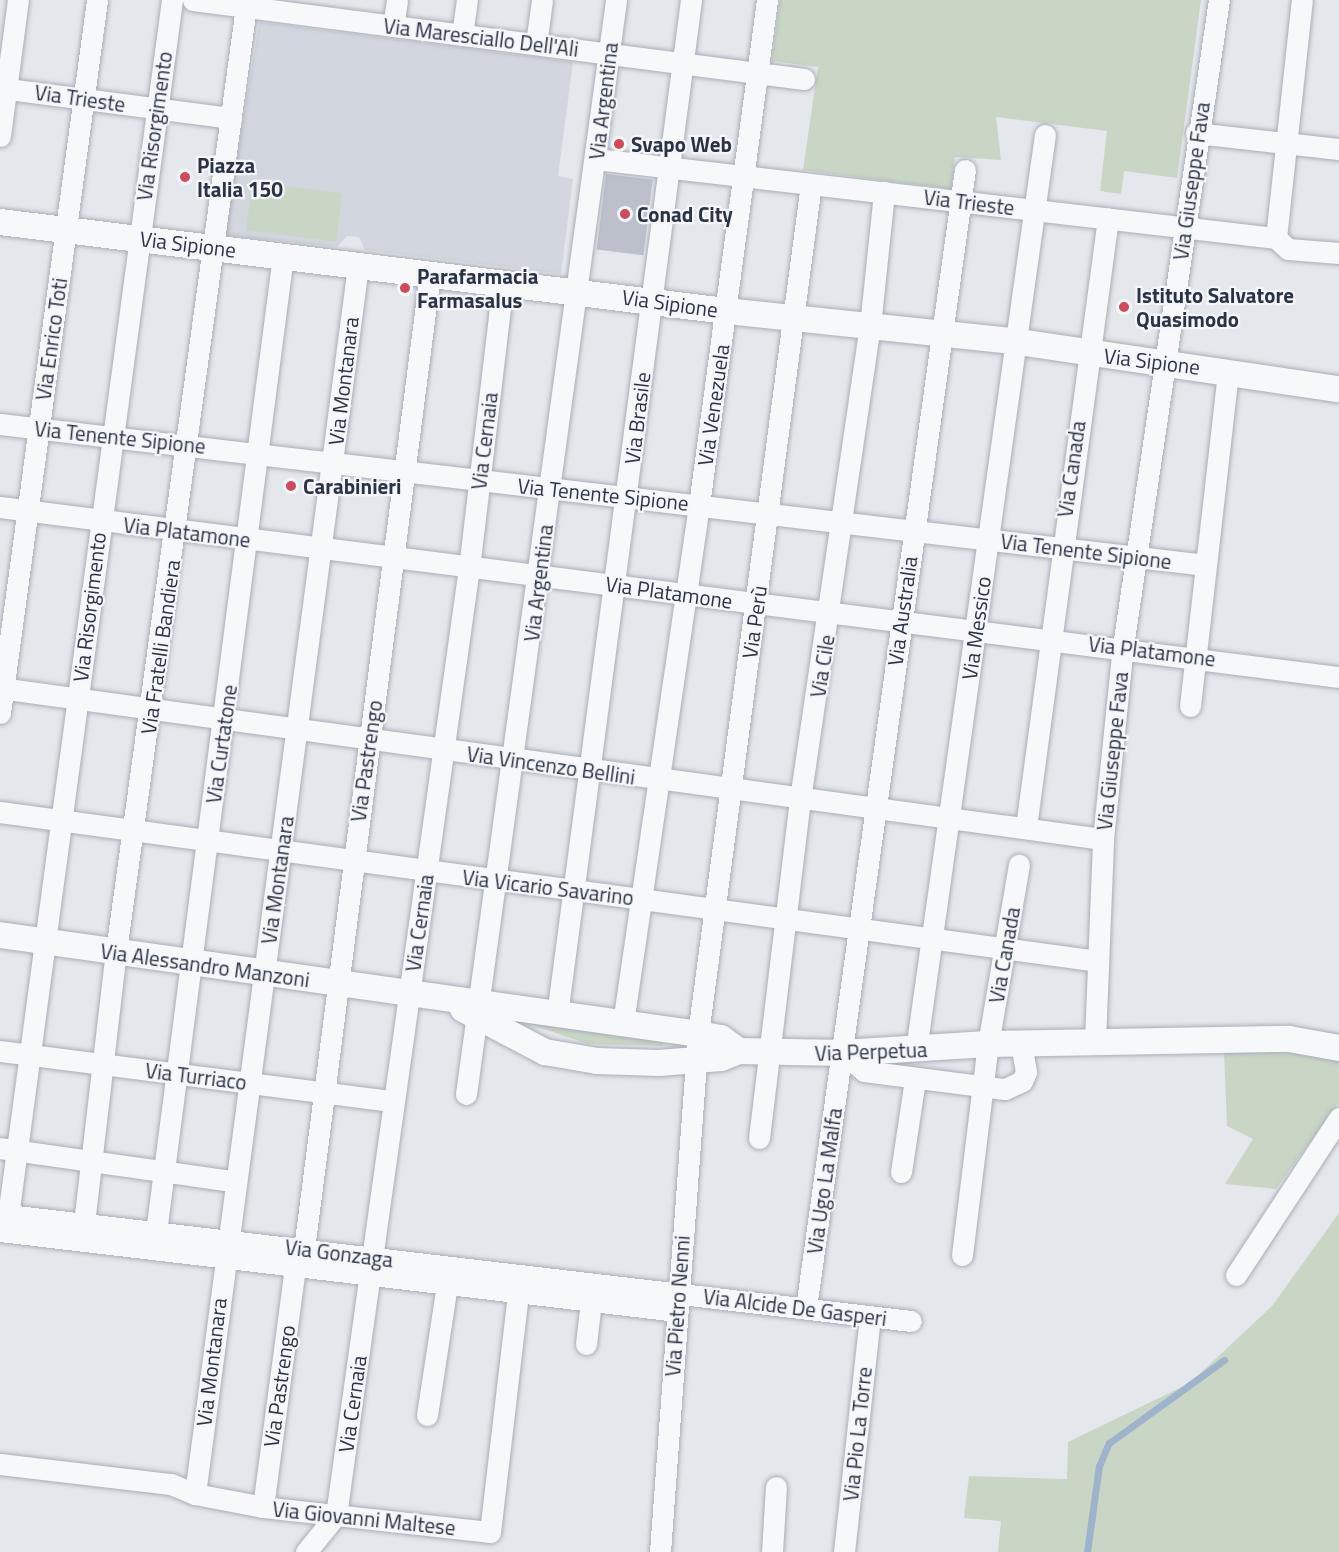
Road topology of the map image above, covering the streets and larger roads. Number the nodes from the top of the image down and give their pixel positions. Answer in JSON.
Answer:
{"nodes":[{"id":1,"x":18,"y":0,"type":"edge"},
{"id":2,"x":97,"y":0,"type":"edge"},
{"id":3,"x":172,"y":0,"type":"edge"},
{"id":4,"x":194,"y":0,"type":"edge"},
{"id":5,"x":397,"y":0,"type":"edge"},
{"id":6,"x":467,"y":0,"type":"edge"},
{"id":7,"x":542,"y":0,"type":"edge"},
{"id":8,"x":616,"y":0,"type":"edge"},
{"id":9,"x":691,"y":0,"type":"edge"},
{"id":10,"x":767,"y":0,"type":"edge"},
{"id":11,"x":1219,"y":0,"type":"edge"},
{"id":12,"x":1302,"y":0,"type":"edge"},
{"id":13,"x":246,"y":3,"type":"edge"},
{"id":14,"x":318,"y":7,"type":"edge"},
{"id":15,"x":393,"y":26,"type":"junction"},
{"id":16,"x":462,"y":35,"type":"junction"},
{"id":17,"x":536,"y":44,"type":"junction"},
{"id":18,"x":609,"y":54,"type":"junction"},
{"id":19,"x":684,"y":64,"type":"junction"},
{"id":20,"x":757,"y":73,"type":"junction"},
{"id":21,"x":804,"y":79,"type":"dead end"},
{"id":22,"x":3,"y":88,"type":"edge"},
{"id":23,"x":83,"y":98,"type":"junction"},
{"id":24,"x":157,"y":109,"type":"junction"},
{"id":25,"x":231,"y":118,"type":"junction"},
{"id":26,"x":1196,"y":133,"type":"junction"},
{"id":27,"x":1045,"y":135,"type":"dead end"},
{"id":28,"x":0,"y":136,"type":"edge"},
{"id":29,"x":1285,"y":144,"type":"junction"},
{"id":30,"x":1339,"y":149,"type":"edge"},
{"id":31,"x":596,"y":159,"type":"junction"},
{"id":32,"x":670,"y":168,"type":"junction"},
{"id":33,"x":965,"y":170,"type":"dead end"},
{"id":34,"x":742,"y":176,"type":"junction"},
{"id":35,"x":811,"y":184,"type":"junction"},
{"id":36,"x":884,"y":192,"type":"junction"},
{"id":37,"x":961,"y":201,"type":"junction"},
{"id":38,"x":1035,"y":210,"type":"junction"},
{"id":39,"x":1108,"y":218,"type":"junction"},
{"id":40,"x":0,"y":222,"type":"edge"},
{"id":41,"x":66,"y":229,"type":"junction"},
{"id":42,"x":1185,"y":229,"type":"junction"},
{"id":43,"x":139,"y":237,"type":"junction"},
{"id":44,"x":1276,"y":238,"type":"junction"},
{"id":45,"x":213,"y":247,"type":"junction"},
{"id":46,"x":1339,"y":253,"type":"edge"},
{"id":47,"x":283,"y":255,"type":"junction"},
{"id":48,"x":358,"y":266,"type":"junction"},
{"id":49,"x":430,"y":274,"type":"junction"},
{"id":50,"x":503,"y":282,"type":"junction"},
{"id":51,"x":577,"y":290,"type":"junction"},
{"id":52,"x":652,"y":302,"type":"junction"},
{"id":53,"x":726,"y":311,"type":"junction"},
{"id":54,"x":794,"y":315,"type":"junction"},
{"id":55,"x":870,"y":326,"type":"junction"},
{"id":56,"x":945,"y":333,"type":"junction"},
{"id":57,"x":1019,"y":342,"type":"junction"},
{"id":58,"x":1088,"y":353,"type":"junction"},
{"id":59,"x":1165,"y":362,"type":"junction"},
{"id":60,"x":1227,"y":371,"type":"junction"},
{"id":61,"x":1339,"y":389,"type":"edge"},
{"id":62,"x":0,"y":424,"type":"edge"},
{"id":63,"x":39,"y":429,"type":"junction"},
{"id":64,"x":112,"y":436,"type":"junction"},
{"id":65,"x":186,"y":443,"type":"junction"},
{"id":66,"x":258,"y":453,"type":"junction"},
{"id":67,"x":333,"y":462,"type":"junction"},
{"id":68,"x":404,"y":470,"type":"junction"},
{"id":69,"x":478,"y":480,"type":"junction"},
{"id":70,"x":551,"y":488,"type":"junction"},
{"id":71,"x":627,"y":496,"type":"junction"},
{"id":72,"x":699,"y":505,"type":"junction"},
{"id":73,"x":0,"y":507,"type":"edge"},
{"id":74,"x":27,"y":511,"type":"junction"},
{"id":75,"x":769,"y":515,"type":"junction"},
{"id":76,"x":100,"y":521,"type":"junction"},
{"id":77,"x":844,"y":521,"type":"junction"},
{"id":78,"x":176,"y":531,"type":"junction"},
{"id":79,"x":914,"y":531,"type":"junction"},
{"id":80,"x":248,"y":540,"type":"junction"},
{"id":81,"x":988,"y":540,"type":"junction"},
{"id":82,"x":1060,"y":547,"type":"junction"},
{"id":83,"x":320,"y":550,"type":"junction"},
{"id":84,"x":1135,"y":557,"type":"junction"},
{"id":85,"x":394,"y":559,"type":"junction"},
{"id":86,"x":1206,"y":565,"type":"junction"},
{"id":87,"x":469,"y":568,"type":"junction"},
{"id":88,"x":539,"y":575,"type":"junction"},
{"id":89,"x":614,"y":585,"type":"junction"},
{"id":90,"x":684,"y":595,"type":"junction"},
{"id":91,"x":758,"y":604,"type":"junction"},
{"id":92,"x":830,"y":615,"type":"junction"},
{"id":93,"x":901,"y":622,"type":"junction"},
{"id":94,"x":976,"y":631,"type":"junction"},
{"id":95,"x":1049,"y":640,"type":"junction"},
{"id":96,"x":1124,"y":646,"type":"junction"},
{"id":97,"x":1196,"y":656,"type":"junction"},
{"id":98,"x":1339,"y":677,"type":"edge"},
{"id":99,"x":1,"y":688,"type":"edge"},
{"id":100,"x":78,"y":701,"type":"junction"},
{"id":101,"x":1190,"y":706,"type":"dead end"},
{"id":102,"x":151,"y":711,"type":"junction"},
{"id":103,"x":0,"y":713,"type":"edge"},
{"id":104,"x":224,"y":720,"type":"junction"},
{"id":105,"x":297,"y":730,"type":"junction"},
{"id":106,"x":368,"y":740,"type":"junction"},
{"id":107,"x":443,"y":751,"type":"junction"},
{"id":108,"x":516,"y":756,"type":"junction"},
{"id":109,"x":586,"y":771,"type":"junction"},
{"id":110,"x":657,"y":780,"type":"junction"},
{"id":111,"x":730,"y":790,"type":"junction"},
{"id":112,"x":800,"y":799,"type":"junction"},
{"id":113,"x":874,"y":809,"type":"junction"},
{"id":114,"x":0,"y":812,"type":"edge"},
{"id":115,"x":948,"y":819,"type":"junction"},
{"id":116,"x":61,"y":822,"type":"junction"},
{"id":117,"x":1026,"y":827,"type":"junction"},
{"id":118,"x":134,"y":831,"type":"junction"},
{"id":119,"x":1103,"y":839,"type":"junction"},
{"id":120,"x":208,"y":841,"type":"junction"},
{"id":121,"x":283,"y":852,"type":"junction"},
{"id":122,"x":352,"y":860,"type":"junction"},
{"id":123,"x":1019,"y":865,"type":"dead end"},
{"id":124,"x":426,"y":871,"type":"junction"},
{"id":125,"x":499,"y":881,"type":"junction"},
{"id":126,"x":573,"y":890,"type":"junction"},
{"id":127,"x":640,"y":899,"type":"junction"},
{"id":128,"x":714,"y":911,"type":"junction"},
{"id":129,"x":785,"y":920,"type":"junction"},
{"id":130,"x":857,"y":930,"type":"junction"},
{"id":131,"x":0,"y":935,"type":"edge"},
{"id":132,"x":932,"y":940,"type":"junction"},
{"id":133,"x":46,"y":942,"type":"junction"},
{"id":134,"x":1005,"y":950,"type":"junction"},
{"id":135,"x":116,"y":951,"type":"junction"},
{"id":136,"x":1097,"y":961,"type":"junction"},
{"id":137,"x":189,"y":962,"type":"junction"},
{"id":138,"x":263,"y":973,"type":"junction"},
{"id":139,"x":338,"y":984,"type":"junction"},
{"id":140,"x":410,"y":994,"type":"junction"},
{"id":141,"x":481,"y":1012,"type":"junction"},
{"id":142,"x":557,"y":1014,"type":"junction"},
{"id":143,"x":623,"y":1023,"type":"junction"},
{"id":144,"x":698,"y":1034,"type":"junction"},
{"id":145,"x":1095,"y":1041,"type":"junction"},
{"id":146,"x":988,"y":1044,"type":"junction"},
{"id":147,"x":1021,"y":1044,"type":"junction"},
{"id":148,"x":1339,"y":1047,"type":"edge"},
{"id":149,"x":916,"y":1050,"type":"junction"},
{"id":150,"x":0,"y":1051,"type":"edge"},
{"id":151,"x":739,"y":1051,"type":"junction"},
{"id":152,"x":769,"y":1053,"type":"junction"},
{"id":153,"x":842,"y":1053,"type":"junction"},
{"id":154,"x":31,"y":1056,"type":"junction"},
{"id":155,"x":696,"y":1060,"type":"junction"},
{"id":156,"x":104,"y":1063,"type":"junction"},
{"id":157,"x":177,"y":1075,"type":"junction"},
{"id":158,"x":915,"y":1079,"type":"junction"},
{"id":159,"x":250,"y":1083,"type":"junction"},
{"id":160,"x":984,"y":1089,"type":"junction"},
{"id":161,"x":321,"y":1094,"type":"junction"},
{"id":162,"x":466,"y":1094,"type":"dead end"},
{"id":163,"x":393,"y":1101,"type":"junction"},
{"id":164,"x":1339,"y":1118,"type":"edge"},
{"id":165,"x":759,"y":1138,"type":"dead end"},
{"id":166,"x":9,"y":1149,"type":"edge"},
{"id":167,"x":91,"y":1162,"type":"junction"},
{"id":168,"x":164,"y":1171,"type":"junction"},
{"id":169,"x":901,"y":1172,"type":"dead end"},
{"id":170,"x":233,"y":1181,"type":"junction"},
{"id":171,"x":4,"y":1223,"type":"edge"},
{"id":172,"x":84,"y":1223,"type":"junction"},
{"id":173,"x":156,"y":1232,"type":"junction"},
{"id":174,"x":224,"y":1249,"type":"junction"},
{"id":175,"x":962,"y":1255,"type":"dead end"},
{"id":176,"x":300,"y":1257,"type":"junction"},
{"id":177,"x":371,"y":1266,"type":"junction"},
{"id":178,"x":1236,"y":1275,"type":"dead end"},
{"id":179,"x":447,"y":1284,"type":"junction"},
{"id":180,"x":518,"y":1292,"type":"junction"},
{"id":181,"x":591,"y":1301,"type":"junction"},
{"id":182,"x":677,"y":1301,"type":"junction"},
{"id":183,"x":806,"y":1308,"type":"junction"},
{"id":184,"x":870,"y":1316,"type":"junction"},
{"id":185,"x":911,"y":1322,"type":"dead end"},
{"id":186,"x":586,"y":1344,"type":"dead end"},
{"id":187,"x":427,"y":1415,"type":"dead end"},
{"id":188,"x":0,"y":1464,"type":"edge"},
{"id":189,"x":776,"y":1487,"type":"dead end"},
{"id":190,"x":195,"y":1494,"type":"junction"},
{"id":191,"x":263,"y":1507,"type":"junction"},
{"id":192,"x":336,"y":1515,"type":"junction"},
{"id":193,"x":306,"y":1552,"type":"edge"},
{"id":194,"x":660,"y":1552,"type":"edge"},
{"id":195,"x":772,"y":1552,"type":"edge"},
{"id":196,"x":844,"y":1552,"type":"edge"}],
"edges":[{"from":1,"to":22,"type":"street"},
{"from":2,"to":23,"type":"street","name":"Via Enrico Toti"},
{"from":3,"to":24,"type":"street","name":"Via Risorgimento"},
{"from":4,"to":13,"type":"street","name":"Via Maresciallo Dell'Ali"},
{"from":5,"to":15,"type":"street"},
{"from":6,"to":16,"type":"street"},
{"from":7,"to":17,"type":"street"},
{"from":8,"to":18,"type":"street","name":"Via Argentina"},
{"from":9,"to":19,"type":"street","name":"Via Brasile"},
{"from":10,"to":20,"type":"street","name":"Via Venezuela"},
{"from":11,"to":26,"type":"street","name":"Via Giuseppe Fava"},
{"from":12,"to":29,"type":"street"},
{"from":13,"to":14,"type":"street","name":"Via Maresciallo Dell'Ali"},
{"from":13,"to":25,"type":"street","name":"Via Fratelli Bandiera"},
{"from":14,"to":15,"type":"street","name":"Via Maresciallo Dell'Ali"},
{"from":15,"to":16,"type":"street","name":"Via Maresciallo Dell'Ali"},
{"from":16,"to":17,"type":"street","name":"Via Maresciallo Dell'Ali"},
{"from":17,"to":18,"type":"street","name":"Via Maresciallo Dell'Ali"},
{"from":18,"to":19,"type":"street","name":"Via Maresciallo Dell'Ali"},
{"from":18,"to":31,"type":"street","name":"Via Argentina"},
{"from":19,"to":20,"type":"street","name":"Via Maresciallo Dell'Ali"},
{"from":19,"to":32,"type":"street","name":"Via Brasile"},
{"from":20,"to":21,"type":"street","name":"Via Maresciallo Dell'Ali"},
{"from":20,"to":34,"type":"street","name":"Via Venezuela"},
{"from":22,"to":23,"type":"street","name":"Via Trieste"},
{"from":22,"to":28,"type":"street"},
{"from":23,"to":24,"type":"street","name":"Via Trieste"},
{"from":23,"to":41,"type":"street","name":"Via Enrico Toti"},
{"from":24,"to":25,"type":"street","name":"Via Trieste"},
{"from":24,"to":43,"type":"street","name":"Via Risorgimento"},
{"from":25,"to":45,"type":"street","name":"Via Fratelli Bandiera"},
{"from":26,"to":29,"type":"street"},
{"from":26,"to":42,"type":"street","name":"Via Giuseppe Fava"},
{"from":27,"to":38,"type":"street","name":"Via Messico"},
{"from":29,"to":30,"type":"street"},
{"from":29,"to":44,"type":"street"},
{"from":31,"to":32,"type":"street","name":"Via Trieste"},
{"from":31,"to":51,"type":"street","name":"Via Argentina"},
{"from":32,"to":34,"type":"street","name":"Via Trieste"},
{"from":32,"to":52,"type":"street","name":"Via Brasile"},
{"from":33,"to":37,"type":"street","name":"Via Australia"},
{"from":34,"to":35,"type":"street","name":"Via Trieste"},
{"from":34,"to":53,"type":"street","name":"Via Venezuela"},
{"from":35,"to":36,"type":"street","name":"Via Trieste"},
{"from":35,"to":54,"type":"street","name":"Via Perù"},
{"from":36,"to":37,"type":"street","name":"Via Trieste"},
{"from":36,"to":55,"type":"street","name":"Via Cile"},
{"from":37,"to":38,"type":"street","name":"Via Trieste"},
{"from":37,"to":56,"type":"street","name":"Via Australia"},
{"from":38,"to":39,"type":"street","name":"Via Trieste"},
{"from":38,"to":57,"type":"street","name":"Via Messico"},
{"from":39,"to":42,"type":"street","name":"Via Trieste"},
{"from":39,"to":58,"type":"street","name":"Via Canada"},
{"from":40,"to":41,"type":"street","name":"Via Sipione"},
{"from":41,"to":43,"type":"street","name":"Via Sipione"},
{"from":41,"to":63,"type":"street","name":"Via Enrico Toti"},
{"from":42,"to":44,"type":"street","name":"Via Trieste"},
{"from":42,"to":59,"type":"street","name":"Via Giuseppe Fava"},
{"from":43,"to":45,"type":"street","name":"Via Sipione"},
{"from":43,"to":64,"type":"street","name":"Via Risorgimento"},
{"from":44,"to":46,"type":"street","name":"Via Trieste"},
{"from":45,"to":47,"type":"street","name":"Via Sipione"},
{"from":45,"to":65,"type":"street","name":"Via Fratelli Bandiera"},
{"from":47,"to":48,"type":"street","name":"Via Sipione"},
{"from":47,"to":66,"type":"street","name":"Via Curtatone"},
{"from":48,"to":49,"type":"street","name":"Via Sipione"},
{"from":48,"to":67,"type":"street","name":"Via Montanara"},
{"from":49,"to":50,"type":"street","name":"Via Sipione"},
{"from":49,"to":68,"type":"street","name":"Via Pastrengo"},
{"from":50,"to":51,"type":"street","name":"Via Sipione"},
{"from":50,"to":69,"type":"street","name":"Via Cernaia"},
{"from":51,"to":52,"type":"street","name":"Via Sipione"},
{"from":51,"to":70,"type":"street","name":"Via Argentina"},
{"from":52,"to":53,"type":"street","name":"Via Sipione"},
{"from":52,"to":71,"type":"street","name":"Via Brasile"},
{"from":53,"to":54,"type":"street","name":"Via Sipione"},
{"from":53,"to":72,"type":"street","name":"Via Venezuela"},
{"from":54,"to":55,"type":"street","name":"Via Sipione"},
{"from":54,"to":75,"type":"street","name":"Via Perù"},
{"from":55,"to":56,"type":"street","name":"Via Sipione"},
{"from":55,"to":77,"type":"street","name":"Via Cile"},
{"from":56,"to":57,"type":"street","name":"Via Sipione"},
{"from":56,"to":79,"type":"street","name":"Via Australia"},
{"from":57,"to":58,"type":"street","name":"Via Sipione"},
{"from":57,"to":81,"type":"street","name":"Via Messico"},
{"from":58,"to":59,"type":"street","name":"Via Sipione"},
{"from":58,"to":82,"type":"street","name":"Via Canada"},
{"from":59,"to":60,"type":"street","name":"Via Sipione"},
{"from":59,"to":84,"type":"street","name":"Via Giuseppe Fava"},
{"from":60,"to":61,"type":"street","name":"Via Sipione"},
{"from":60,"to":86,"type":"street"},
{"from":62,"to":63,"type":"street","name":"Via Tenente Sipione"},
{"from":63,"to":64,"type":"street","name":"Via Tenente Sipione"},
{"from":63,"to":74,"type":"street","name":"Via Enrico Toti"},
{"from":64,"to":65,"type":"street","name":"Via Tenente Sipione"},
{"from":64,"to":76,"type":"street","name":"Via Risorgimento"},
{"from":65,"to":66,"type":"street","name":"Via Tenente Sipione"},
{"from":65,"to":78,"type":"street","name":"Via Fratelli Bandiera"},
{"from":66,"to":67,"type":"street","name":"Via Tenente Sipione"},
{"from":66,"to":80,"type":"street","name":"Via Curtatone"},
{"from":67,"to":68,"type":"street","name":"Via Tenente Sipione"},
{"from":67,"to":83,"type":"street","name":"Via Montanara"},
{"from":68,"to":69,"type":"street","name":"Via Tenente Sipione"},
{"from":68,"to":85,"type":"street","name":"Via Pastrengo"},
{"from":69,"to":70,"type":"street","name":"Via Tenente Sipione"},
{"from":69,"to":87,"type":"street","name":"Via Cernaia"},
{"from":70,"to":71,"type":"street","name":"Via Tenente Sipione"},
{"from":70,"to":88,"type":"street","name":"Via Argentina"},
{"from":71,"to":72,"type":"street","name":"Via Tenente Sipione"},
{"from":71,"to":89,"type":"street","name":"Via Brasile"},
{"from":72,"to":75,"type":"street","name":"Via Tenente Sipione"},
{"from":72,"to":90,"type":"street","name":"Via Venezuela"},
{"from":73,"to":74,"type":"street","name":"Via Platamone"},
{"from":74,"to":76,"type":"street","name":"Via Platamone"},
{"from":74,"to":99,"type":"street","name":"Via Enrico Toti"},
{"from":75,"to":77,"type":"street","name":"Via Tenente Sipione"},
{"from":75,"to":91,"type":"street","name":"Via Perù"},
{"from":76,"to":78,"type":"street","name":"Via Platamone"},
{"from":76,"to":100,"type":"street","name":"Via Risorgimento"},
{"from":77,"to":79,"type":"street","name":"Via Tenente Sipione"},
{"from":77,"to":92,"type":"street","name":"Via Cile"},
{"from":78,"to":80,"type":"street","name":"Via Platamone"},
{"from":78,"to":102,"type":"street","name":"Via Fratelli Bandiera"},
{"from":79,"to":81,"type":"street","name":"Via Tenente Sipione"},
{"from":79,"to":93,"type":"street","name":"Via Australia"},
{"from":80,"to":83,"type":"street","name":"Via Platamone"},
{"from":80,"to":104,"type":"street","name":"Via Curtatone"},
{"from":81,"to":82,"type":"street","name":"Via Tenente Sipione"},
{"from":81,"to":94,"type":"street","name":"Via Messico"},
{"from":82,"to":84,"type":"street","name":"Via Tenente Sipione"},
{"from":82,"to":95,"type":"street","name":"Via Canada"},
{"from":83,"to":85,"type":"street","name":"Via Platamone"},
{"from":83,"to":105,"type":"street","name":"Via Montanara"},
{"from":84,"to":86,"type":"street","name":"Via Tenente Sipione"},
{"from":84,"to":96,"type":"street","name":"Via Giuseppe Fava"},
{"from":85,"to":87,"type":"street","name":"Via Platamone"},
{"from":85,"to":106,"type":"street","name":"Via Pastrengo"},
{"from":86,"to":97,"type":"street"},
{"from":87,"to":88,"type":"street","name":"Via Platamone"},
{"from":87,"to":107,"type":"street","name":"Via Cernaia"},
{"from":88,"to":89,"type":"street","name":"Via Platamone"},
{"from":88,"to":108,"type":"street","name":"Via Argentina"},
{"from":89,"to":90,"type":"street","name":"Via Platamone"},
{"from":89,"to":109,"type":"street","name":"Via Brasile"},
{"from":90,"to":91,"type":"street","name":"Via Platamone"},
{"from":90,"to":110,"type":"street","name":"Via Venezuela"},
{"from":91,"to":92,"type":"street","name":"Via Platamone"},
{"from":91,"to":111,"type":"street","name":"Via Perù"},
{"from":92,"to":93,"type":"street","name":"Via Platamone"},
{"from":92,"to":112,"type":"street","name":"Via Cile"},
{"from":93,"to":94,"type":"street","name":"Via Platamone"},
{"from":93,"to":113,"type":"street","name":"Via Australia"},
{"from":94,"to":95,"type":"street","name":"Via Platamone"},
{"from":94,"to":115,"type":"street","name":"Via Messico"},
{"from":95,"to":96,"type":"street","name":"Via Platamone"},
{"from":95,"to":117,"type":"street","name":"Via Canada"},
{"from":96,"to":97,"type":"street","name":"Via Platamone"},
{"from":96,"to":119,"type":"street","name":"Via Giuseppe Fava"},
{"from":97,"to":98,"type":"street","name":"Via Platamone"},
{"from":97,"to":101,"type":"street"},
{"from":99,"to":100,"type":"street","name":"Via Vincenzo Bellini"},
{"from":99,"to":103,"type":"street","name":"Via Enrico Toti"},
{"from":100,"to":102,"type":"street","name":"Via Vincenzo Bellini"},
{"from":100,"to":116,"type":"street","name":"Via Risorgimento"},
{"from":102,"to":104,"type":"street","name":"Via Vincenzo Bellini"},
{"from":102,"to":118,"type":"street","name":"Via Fratelli Bandiera"},
{"from":104,"to":105,"type":"street","name":"Via Vincenzo Bellini"},
{"from":104,"to":120,"type":"street","name":"Via Curtatone"},
{"from":105,"to":106,"type":"street","name":"Via Vincenzo Bellini"},
{"from":105,"to":121,"type":"street","name":"Via Montanara"},
{"from":106,"to":107,"type":"street","name":"Via Vincenzo Bellini"},
{"from":106,"to":122,"type":"street","name":"Via Pastrengo"},
{"from":107,"to":108,"type":"street","name":"Via Vincenzo Bellini"},
{"from":107,"to":124,"type":"street","name":"Via Cernaia"},
{"from":108,"to":109,"type":"street","name":"Via Vincenzo Bellini"},
{"from":108,"to":125,"type":"street","name":"Via Argentina"},
{"from":109,"to":110,"type":"street","name":"Via Vincenzo Bellini"},
{"from":109,"to":126,"type":"street","name":"Via Brasile"},
{"from":110,"to":111,"type":"street","name":"Via Vincenzo Bellini"},
{"from":110,"to":127,"type":"street","name":"Via Venezuela"},
{"from":111,"to":112,"type":"street","name":"Via Vincenzo Bellini"},
{"from":111,"to":128,"type":"street","name":"Via Perù"},
{"from":112,"to":113,"type":"street","name":"Via Vincenzo Bellini"},
{"from":112,"to":129,"type":"street","name":"Via Cile"},
{"from":113,"to":115,"type":"street","name":"Via Vincenzo Bellini"},
{"from":113,"to":130,"type":"street","name":"Via Australia"},
{"from":114,"to":116,"type":"street","name":"Via Vicario Savarino"},
{"from":115,"to":117,"type":"street","name":"Via Vincenzo Bellini"},
{"from":115,"to":132,"type":"street","name":"Via Messico"},
{"from":116,"to":118,"type":"street","name":"Via Vicario Savarino"},
{"from":116,"to":133,"type":"street","name":"Via Risorgimento"},
{"from":117,"to":119,"type":"street","name":"Via Vincenzo Bellini"},
{"from":118,"to":120,"type":"street","name":"Via Vicario Savarino"},
{"from":118,"to":135,"type":"street","name":"Via Fratelli Bandiera"},
{"from":119,"to":136,"type":"street","name":"Via Giuseppe Fava"},
{"from":120,"to":121,"type":"street","name":"Via Vicario Savarino"},
{"from":120,"to":137,"type":"street","name":"Via Curtatone"},
{"from":121,"to":122,"type":"street","name":"Via Vicario Savarino"},
{"from":121,"to":138,"type":"street","name":"Via Montanara"},
{"from":122,"to":124,"type":"street","name":"Via Vicario Savarino"},
{"from":122,"to":139,"type":"street","name":"Via Pastrengo"},
{"from":123,"to":134,"type":"street","name":"Via Canada"},
{"from":124,"to":125,"type":"street","name":"Via Vicario Savarino"},
{"from":124,"to":140,"type":"street","name":"Via Cernaia"},
{"from":125,"to":126,"type":"street","name":"Via Vicario Savarino"},
{"from":125,"to":141,"type":"street","name":"Via Argentina"},
{"from":126,"to":127,"type":"street","name":"Via Vicario Savarino"},
{"from":126,"to":142,"type":"street","name":"Via Brasile"},
{"from":127,"to":128,"type":"street","name":"Via Vicario Savarino"},
{"from":127,"to":143,"type":"street","name":"Via Venezuela"},
{"from":128,"to":129,"type":"street","name":"Via Vicario Savarino"},
{"from":128,"to":144,"type":"street","name":"Via Perù"},
{"from":129,"to":130,"type":"street","name":"Via Vicario Savarino"},
{"from":129,"to":152,"type":"street","name":"Via Cile"},
{"from":130,"to":132,"type":"street","name":"Via Vicario Savarino"},
{"from":130,"to":153,"type":"street","name":"Via Australia"},
{"from":131,"to":133,"type":"street","name":"Via Alessandro Manzoni"},
{"from":132,"to":134,"type":"street","name":"Via Vicario Savarino"},
{"from":132,"to":149,"type":"street","name":"Via Messico"},
{"from":133,"to":135,"type":"street","name":"Via Alessandro Manzoni"},
{"from":133,"to":154,"type":"street","name":"Via Risorgimento"},
{"from":134,"to":136,"type":"street","name":"Via Vicario Savarino"},
{"from":134,"to":146,"type":"street","name":"Via Canada"},
{"from":135,"to":137,"type":"street","name":"Via Alessandro Manzoni"},
{"from":135,"to":156,"type":"street","name":"Via Fratelli Bandiera"},
{"from":136,"to":145,"type":"street","name":"Via Giuseppe Fava"},
{"from":137,"to":138,"type":"street","name":"Via Alessandro Manzoni"},
{"from":137,"to":157,"type":"street","name":"Via Curtatone"},
{"from":138,"to":139,"type":"street","name":"Via Alessandro Manzoni"},
{"from":138,"to":159,"type":"street","name":"Via Montanara"},
{"from":139,"to":140,"type":"street","name":"Via Alessandro Manzoni"},
{"from":139,"to":161,"type":"street","name":"Via Pastrengo"},
{"from":140,"to":141,"type":"street"},
{"from":140,"to":163,"type":"street","name":"Via Cernaia"},
{"from":141,"to":142,"type":"street","name":"Via Perpetua"},
{"from":141,"to":155,"type":"street"},
{"from":141,"to":162,"type":"street","name":"Via Argentina"},
{"from":142,"to":143,"type":"street","name":"Via Perpetua"},
{"from":143,"to":144,"type":"street","name":"Via Perpetua"},
{"from":144,"to":151,"type":"street","name":"Via Perpetua"},
{"from":144,"to":155,"type":"street","name":"Via Perù"},
{"from":145,"to":147,"type":"street","name":"Via Perpetua"},
{"from":145,"to":148,"type":"street","name":"Via Perpetua"},
{"from":146,"to":147,"type":"street","name":"Via Perpetua"},
{"from":146,"to":149,"type":"street","name":"Via Perpetua"},
{"from":146,"to":160,"type":"street","name":"Via Canada"},
{"from":147,"to":160,"type":"street"},
{"from":149,"to":153,"type":"street","name":"Via Perpetua"},
{"from":150,"to":154,"type":"street","name":"Via Turriaco"},
{"from":151,"to":152,"type":"street","name":"Via Perpetua"},
{"from":151,"to":155,"type":"street"},
{"from":152,"to":153,"type":"street","name":"Via Perpetua"},
{"from":152,"to":165,"type":"street","name":"Via Cile"},
{"from":153,"to":158,"type":"street"},
{"from":153,"to":183,"type":"street","name":"Via Ugo La Malfa"},
{"from":154,"to":156,"type":"street","name":"Via Turriaco"},
{"from":154,"to":166,"type":"street","name":"Via Risorgimento"},
{"from":155,"to":182,"type":"street","name":"Via Pietro Nenni"},
{"from":156,"to":157,"type":"street","name":"Via Turriaco"},
{"from":156,"to":167,"type":"street","name":"Via Fratelli Bandiera"},
{"from":157,"to":159,"type":"street","name":"Via Turriaco"},
{"from":157,"to":168,"type":"street","name":"Via Curtatone"},
{"from":158,"to":160,"type":"street"},
{"from":158,"to":169,"type":"street"},
{"from":159,"to":161,"type":"street","name":"Via Turriaco"},
{"from":159,"to":170,"type":"street","name":"Via Montanara"},
{"from":160,"to":175,"type":"street","name":"Via Canada"},
{"from":161,"to":163,"type":"street","name":"Via Turriaco"},
{"from":161,"to":176,"type":"street","name":"Via Pastrengo"},
{"from":163,"to":177,"type":"street","name":"Via Cernaia"},
{"from":164,"to":178,"type":"street"},
{"from":166,"to":167,"type":"street"},
{"from":166,"to":171,"type":"street","name":"Via Risorgimento"},
{"from":167,"to":168,"type":"street"},
{"from":167,"to":172,"type":"street","name":"Via Fratelli Bandiera"},
{"from":168,"to":170,"type":"street"},
{"from":168,"to":173,"type":"street","name":"Via Curtatone"},
{"from":170,"to":174,"type":"street","name":"Via Montanara"},
{"from":171,"to":172,"type":"street","name":"Via Gonzaga"},
{"from":171,"to":174,"type":"street","name":"Via Gonzaga"},
{"from":172,"to":173,"type":"street","name":"Via Gonzaga"},
{"from":173,"to":174,"type":"street","name":"Via Gonzaga"},
{"from":174,"to":176,"type":"street","name":"Via Gonzaga"},
{"from":174,"to":190,"type":"street","name":"Via Montanara"},
{"from":176,"to":177,"type":"street","name":"Via Gonzaga"},
{"from":176,"to":191,"type":"street","name":"Via Pastrengo"},
{"from":177,"to":179,"type":"street","name":"Via Gonzaga"},
{"from":177,"to":182,"type":"street","name":"Via Gonzaga"},
{"from":177,"to":192,"type":"street","name":"Via Cernaia"},
{"from":179,"to":180,"type":"street","name":"Via Gonzaga"},
{"from":179,"to":187,"type":"street"},
{"from":180,"to":181,"type":"street","name":"Via Gonzaga"},
{"from":180,"to":192,"type":"street","name":"Via Giovanni Maltese"},
{"from":181,"to":182,"type":"street","name":"Via Gonzaga"},
{"from":181,"to":186,"type":"street"},
{"from":182,"to":183,"type":"street","name":"Via Alcide De Gasperi"},
{"from":182,"to":194,"type":"street","name":"Via Pietro Nenni"},
{"from":183,"to":184,"type":"street","name":"Via Alcide De Gasperi"},
{"from":184,"to":185,"type":"street","name":"Via Alcide De Gasperi"},
{"from":184,"to":196,"type":"street","name":"Via Pio La Torre"},
{"from":188,"to":190,"type":"street","name":"Via Giovanni Maltese"},
{"from":189,"to":195,"type":"street"},
{"from":190,"to":191,"type":"street","name":"Via Giovanni Maltese"},
{"from":191,"to":192,"type":"street","name":"Via Giovanni Maltese"},
{"from":192,"to":193,"type":"street"}]}
